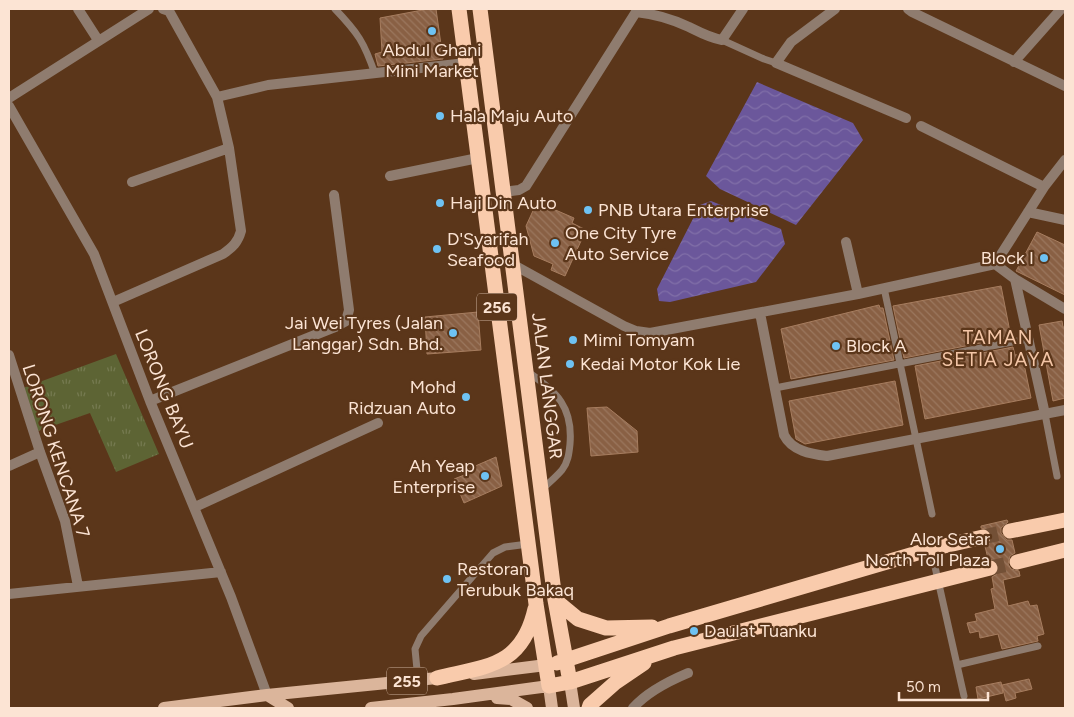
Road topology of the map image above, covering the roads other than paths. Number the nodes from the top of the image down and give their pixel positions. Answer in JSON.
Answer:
{"nodes":[{"id":1,"x":78,"y":9,"type":"edge"},
{"id":2,"x":149,"y":9,"type":"edge"},
{"id":3,"x":163,"y":9,"type":"edge"},
{"id":4,"x":335,"y":9,"type":"edge"},
{"id":5,"x":459,"y":9,"type":"edge"},
{"id":6,"x":480,"y":9,"type":"edge"},
{"id":7,"x":743,"y":9,"type":"edge"},
{"id":8,"x":835,"y":9,"type":"edge"},
{"id":9,"x":908,"y":9,"type":"edge"},
{"id":10,"x":1061,"y":9,"type":"edge"},
{"id":11,"x":637,"y":11,"type":"edge"},
{"id":12,"x":98,"y":40,"type":"junction"},
{"id":13,"x":722,"y":40,"type":"junction"},
{"id":14,"x":1014,"y":62,"type":"junction"},
{"id":15,"x":466,"y":63,"type":"junction"},
{"id":16,"x":776,"y":63,"type":"junction"},
{"id":17,"x":375,"y":74,"type":"junction"},
{"id":18,"x":1065,"y":86,"type":"edge"},
{"id":19,"x":217,"y":97,"type":"junction"},
{"id":20,"x":9,"y":98,"type":"edge"},
{"id":21,"x":9,"y":106,"type":"edge"},
{"id":22,"x":906,"y":118,"type":"dead end"},
{"id":23,"x":921,"y":126,"type":"dead end"},
{"id":24,"x":229,"y":148,"type":"junction"},
{"id":25,"x":478,"y":158,"type":"junction"},
{"id":26,"x":1065,"y":160,"type":"edge"},
{"id":27,"x":390,"y":176,"type":"dead end"},
{"id":28,"x":132,"y":182,"type":"dead end"},
{"id":29,"x":1044,"y":187,"type":"junction"},
{"id":30,"x":503,"y":192,"type":"junction"},
{"id":31,"x":334,"y":195,"type":"dead end"},
{"id":32,"x":1028,"y":212,"type":"junction"},
{"id":33,"x":1065,"y":220,"type":"edge"},
{"id":34,"x":846,"y":242,"type":"dead end"},
{"id":35,"x":995,"y":264,"type":"junction"},
{"id":36,"x":514,"y":265,"type":"junction"},
{"id":37,"x":1015,"y":279,"type":"junction"},
{"id":38,"x":884,"y":288,"type":"junction"},
{"id":39,"x":858,"y":294,"type":"junction"},
{"id":40,"x":113,"y":302,"type":"junction"},
{"id":41,"x":1065,"y":309,"type":"edge"},
{"id":42,"x":760,"y":313,"type":"junction"},
{"id":43,"x":1028,"y":339,"type":"junction"},
{"id":44,"x":9,"y":355,"type":"edge"},
{"id":45,"x":900,"y":364,"type":"junction"},
{"id":46,"x":525,"y":370,"type":"junction"},
{"id":47,"x":775,"y":388,"type":"junction"},
{"id":48,"x":150,"y":401,"type":"junction"},
{"id":49,"x":1065,"y":410,"type":"edge"},
{"id":50,"x":1045,"y":414,"type":"junction"},
{"id":51,"x":378,"y":423,"type":"dead end"},
{"id":52,"x":917,"y":439,"type":"junction"},
{"id":53,"x":40,"y":452,"type":"junction"},
{"id":54,"x":9,"y":466,"type":"edge"},
{"id":55,"x":1058,"y":476,"type":"dead end"},
{"id":56,"x":541,"y":490,"type":"junction"},
{"id":57,"x":195,"y":507,"type":"junction"},
{"id":58,"x":932,"y":514,"type":"dead end"},
{"id":59,"x":1065,"y":520,"type":"edge"},
{"id":60,"x":1010,"y":531,"type":"tunnel mouth"},
{"id":61,"x":983,"y":536,"type":"tunnel mouth"},
{"id":62,"x":528,"y":544,"type":"junction"},
{"id":63,"x":931,"y":549,"type":"junction"},
{"id":64,"x":1065,"y":550,"type":"edge"},
{"id":65,"x":1016,"y":562,"type":"tunnel mouth"},
{"id":66,"x":990,"y":568,"type":"tunnel mouth"},
{"id":67,"x":221,"y":572,"type":"junction"},
{"id":68,"x":938,"y":580,"type":"junction"},
{"id":69,"x":78,"y":586,"type":"junction"},
{"id":70,"x":9,"y":594,"type":"edge"},
{"id":71,"x":555,"y":600,"type":"junction"},
{"id":72,"x":536,"y":604,"type":"junction"},
{"id":73,"x":669,"y":626,"type":"junction"},
{"id":74,"x":1038,"y":646,"type":"dead end"},
{"id":75,"x":674,"y":648,"type":"junction"},
{"id":76,"x":566,"y":662,"type":"junction"},
{"id":77,"x":546,"y":665,"type":"junction"},
{"id":78,"x":957,"y":665,"type":"junction"},
{"id":79,"x":688,"y":673,"type":"dead end"},
{"id":80,"x":437,"y":678,"type":"junction"},
{"id":81,"x":418,"y":680,"type":"junction"},
{"id":82,"x":570,"y":682,"type":"junction"},
{"id":83,"x":549,"y":686,"type":"junction"},
{"id":84,"x":267,"y":695,"type":"junction"},
{"id":85,"x":964,"y":696,"type":"dead end"},
{"id":86,"x":453,"y":699,"type":"junction"},
{"id":87,"x":164,"y":708,"type":"edge"},
{"id":88,"x":253,"y":708,"type":"edge"},
{"id":89,"x":288,"y":708,"type":"edge"},
{"id":90,"x":370,"y":708,"type":"edge"},
{"id":91,"x":527,"y":708,"type":"edge"},
{"id":92,"x":552,"y":708,"type":"edge"},
{"id":93,"x":574,"y":708,"type":"edge"},
{"id":94,"x":589,"y":708,"type":"edge"},
{"id":95,"x":633,"y":708,"type":"edge"}],
"edges":[{"from":1,"to":12,"type":"street"},
{"from":2,"to":12,"type":"street"},
{"from":3,"to":19,"type":"street"},
{"from":4,"to":17,"type":"lane"},
{"from":5,"to":15,"type":"highway","number":"256"},
{"from":6,"to":30,"type":"highway","name":"JALAN LANGGAR","number":"256"},
{"from":7,"to":13,"type":"street"},
{"from":8,"to":16,"type":"street"},
{"from":9,"to":14,"type":"street"},
{"from":10,"to":14,"type":"street"},
{"from":11,"to":13,"type":"street"},
{"from":11,"to":30,"type":"street"},
{"from":12,"to":20,"type":"street"},
{"from":13,"to":16,"type":"lane"},
{"from":14,"to":18,"type":"street"},
{"from":15,"to":17,"type":"street"},
{"from":15,"to":25,"type":"highway","number":"256"},
{"from":16,"to":22,"type":"street"},
{"from":17,"to":19,"type":"street"},
{"from":19,"to":24,"type":"street"},
{"from":21,"to":40,"type":"street","name":"LORONG BAYU"},
{"from":23,"to":29,"type":"street"},
{"from":24,"to":28,"type":"street"},
{"from":24,"to":40,"type":"street"},
{"from":25,"to":27,"type":"street"},
{"from":25,"to":62,"type":"highway","number":"256"},
{"from":26,"to":29,"type":"street"},
{"from":29,"to":32,"type":"street"},
{"from":30,"to":36,"type":"highway","name":"JALAN LANGGAR","number":"256"},
{"from":31,"to":48,"type":"street"},
{"from":32,"to":33,"type":"street"},
{"from":32,"to":35,"type":"street"},
{"from":34,"to":39,"type":"street"},
{"from":35,"to":37,"type":"street"},
{"from":35,"to":38,"type":"street"},
{"from":36,"to":42,"type":"street"},
{"from":36,"to":46,"type":"highway","name":"JALAN LANGGAR","number":"256"},
{"from":37,"to":41,"type":"street"},
{"from":37,"to":43,"type":"street"},
{"from":38,"to":39,"type":"street"},
{"from":38,"to":45,"type":"lane"},
{"from":39,"to":42,"type":"street"},
{"from":40,"to":48,"type":"street","name":"LORONG BAYU"},
{"from":42,"to":47,"type":"street"},
{"from":43,"to":45,"type":"lane"},
{"from":43,"to":50,"type":"street"},
{"from":44,"to":53,"type":"street","name":"LORONG KENCANA 7"},
{"from":45,"to":47,"type":"lane"},
{"from":45,"to":52,"type":"lane"},
{"from":46,"to":56,"type":"highway","name":"JALAN LANGGAR","number":"256"},
{"from":46,"to":56,"type":"lane"},
{"from":47,"to":52,"type":"street"},
{"from":48,"to":57,"type":"street","name":"LORONG BAYU"},
{"from":49,"to":50,"type":"street"},
{"from":50,"to":52,"type":"street"},
{"from":50,"to":55,"type":"lane"},
{"from":51,"to":57,"type":"street"},
{"from":52,"to":58,"type":"lane"},
{"from":53,"to":54,"type":"street"},
{"from":53,"to":69,"type":"street","name":"LORONG KENCANA 7"},
{"from":56,"to":71,"type":"highway","name":"JALAN LANGGAR","number":"256"},
{"from":57,"to":67,"type":"street","name":"LORONG BAYU"},
{"from":59,"to":60,"type":"highway"},
{"from":61,"to":63,"type":"highway"},
{"from":62,"to":72,"type":"highway","number":"256"},
{"from":62,"to":81,"type":"lane"},
{"from":63,"to":68,"type":"lane"},
{"from":63,"to":73,"type":"highway"},
{"from":64,"to":65,"type":"highway"},
{"from":66,"to":68,"type":"highway"},
{"from":67,"to":69,"type":"street"},
{"from":67,"to":84,"type":"street","name":"LORONG BAYU"},
{"from":68,"to":75,"type":"highway"},
{"from":68,"to":78,"type":"lane"},
{"from":69,"to":70,"type":"street"},
{"from":71,"to":73,"type":"highway"},
{"from":71,"to":76,"type":"highway","name":"JALAN LANGGAR","number":"256"},
{"from":72,"to":77,"type":"highway","number":"256"},
{"from":72,"to":80,"type":"highway"},
{"from":73,"to":76,"type":"highway"},
{"from":74,"to":78,"type":"lane"},
{"from":75,"to":82,"type":"highway"},
{"from":75,"to":94,"type":"highway"},
{"from":76,"to":77,"type":"highway","number":"255"},
{"from":76,"to":82,"type":"highway","name":"JALAN LANGGAR","number":"256"},
{"from":77,"to":80,"type":"main road","number":"255"},
{"from":77,"to":83,"type":"highway","number":"256"},
{"from":78,"to":85,"type":"lane"},
{"from":79,"to":95,"type":"street"},
{"from":80,"to":81,"type":"main road","number":"255"},
{"from":81,"to":84,"type":"main road","number":"255"},
{"from":82,"to":83,"type":"highway","number":"255"},
{"from":82,"to":93,"type":"main road","name":"JALAN LANGGAR","number":"256"},
{"from":83,"to":86,"type":"main road","number":"255"},
{"from":83,"to":92,"type":"main road","number":"256"},
{"from":84,"to":87,"type":"main road","number":"255"},
{"from":84,"to":88,"type":"main road"},
{"from":84,"to":89,"type":"main road"},
{"from":86,"to":90,"type":"main road","number":"255"},
{"from":86,"to":91,"type":"main road"}]}
